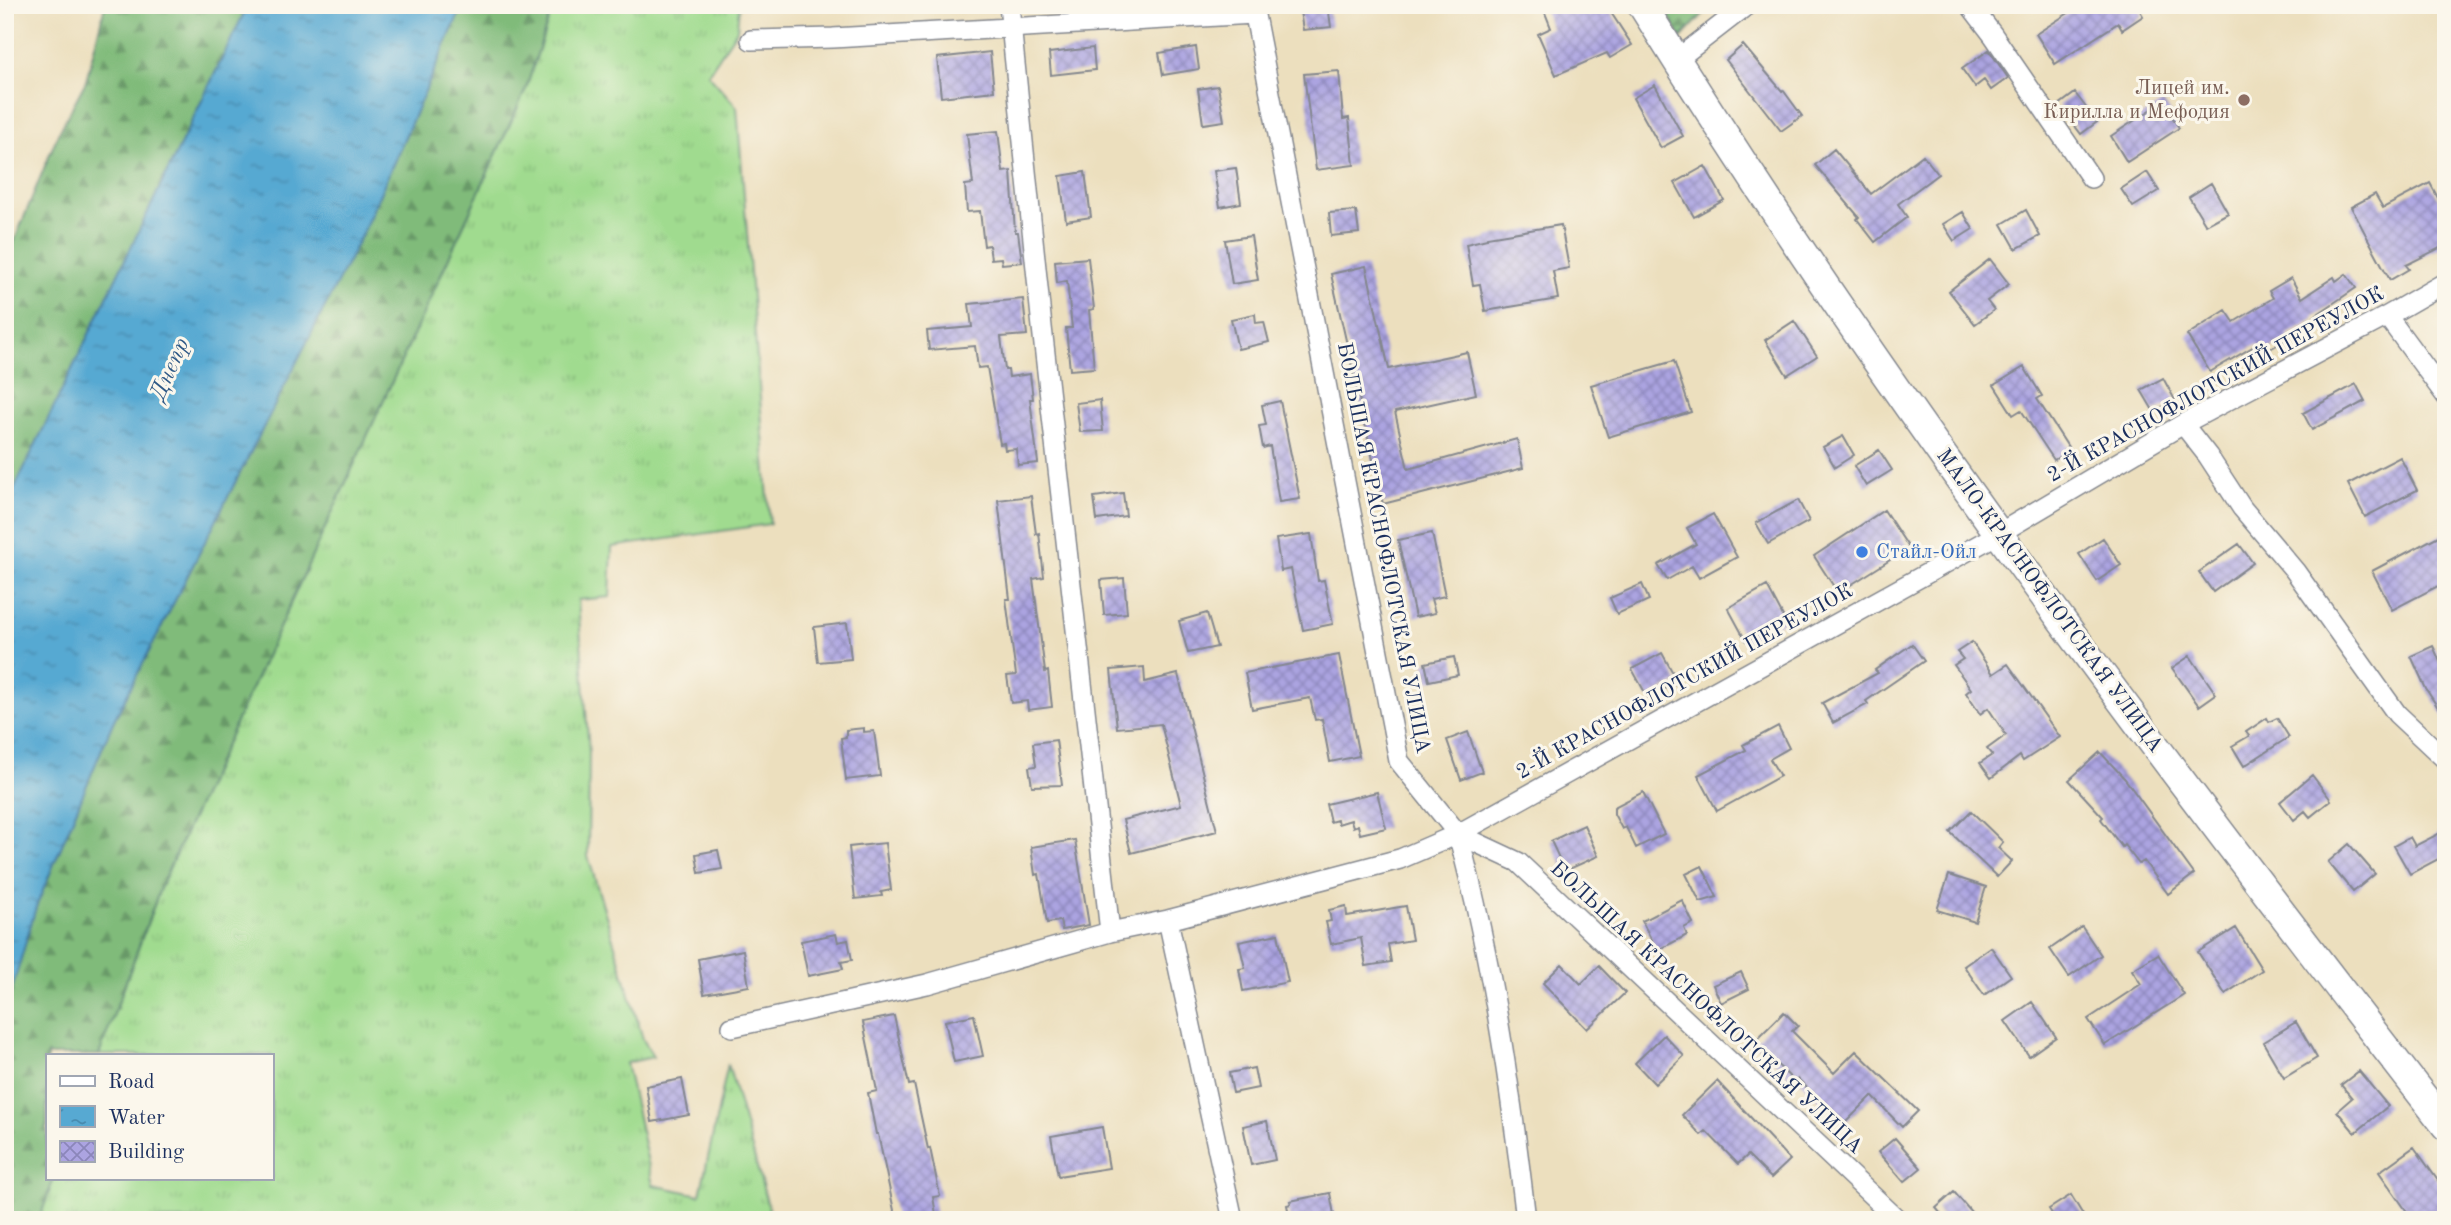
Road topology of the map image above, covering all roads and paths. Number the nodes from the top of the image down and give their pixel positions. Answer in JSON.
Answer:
{"nodes":[{"id":1,"x":1009,"y":5,"type":"edge"},
{"id":2,"x":1642,"y":5,"type":"edge"},
{"id":3,"x":1747,"y":5,"type":"edge"},
{"id":4,"x":1970,"y":5,"type":"edge"},
{"id":5,"x":1254,"y":10,"type":"edge"},
{"id":6,"x":1010,"y":26,"type":"junction"},
{"id":7,"x":751,"y":40,"type":"dead end"},
{"id":8,"x":1676,"y":60,"type":"junction"},
{"id":9,"x":2091,"y":178,"type":"dead end"},
{"id":10,"x":2446,"y":282,"type":"edge"},
{"id":11,"x":2387,"y":316,"type":"junction"},
{"id":12,"x":2446,"y":396,"type":"edge"},
{"id":13,"x":2183,"y":424,"type":"junction"},
{"id":14,"x":1998,"y":534,"type":"junction"},
{"id":15,"x":2446,"y":760,"type":"edge"},
{"id":16,"x":1458,"y":834,"type":"junction"},
{"id":17,"x":1168,"y":920,"type":"junction"},
{"id":18,"x":1110,"y":932,"type":"junction"},
{"id":19,"x":732,"y":1027,"type":"dead end"},
{"id":20,"x":2446,"y":1126,"type":"edge"},
{"id":21,"x":1233,"y":1220,"type":"edge"},
{"id":22,"x":1526,"y":1220,"type":"edge"},
{"id":23,"x":1898,"y":1220,"type":"edge"}],
"edges":[{"from":1,"to":6,"type":"street"},
{"from":2,"to":8,"type":"street","name":"МАЛО-КРАСНОФЛОТСКАЯ УЛИЦА"},
{"from":3,"to":8,"type":"street"},
{"from":4,"to":9,"type":"street"},
{"from":5,"to":6,"type":"street"},
{"from":5,"to":16,"type":"street","name":"БОЛЬШАЯ КРАСНОФЛОТСКАЯ УЛИЦА"},
{"from":6,"to":7,"type":"street"},
{"from":6,"to":18,"type":"street"},
{"from":8,"to":14,"type":"street","name":"МАЛО-КРАСНОФЛОТСКАЯ УЛИЦА"},
{"from":10,"to":11,"type":"street","name":"2-Й КРАСНОФЛОТСКИЙ ПЕРЕУЛОК"},
{"from":11,"to":12,"type":"street"},
{"from":11,"to":13,"type":"street","name":"2-Й КРАСНОФЛОТСКИЙ ПЕРЕУЛОК"},
{"from":13,"to":14,"type":"street","name":"2-Й КРАСНОФЛОТСКИЙ ПЕРЕУЛОК"},
{"from":13,"to":15,"type":"street"},
{"from":14,"to":16,"type":"street","name":"2-Й КРАСНОФЛОТСКИЙ ПЕРЕУЛОК"},
{"from":14,"to":20,"type":"street","name":"МАЛО-КРАСНОФЛОТСКАЯ УЛИЦА"},
{"from":16,"to":17,"type":"street","name":"2-Й КРАСНОФЛОТСКИЙ ПЕРЕУЛОК"},
{"from":16,"to":22,"type":"street"},
{"from":16,"to":23,"type":"street","name":"БОЛЬШАЯ КРАСНОФЛОТСКАЯ УЛИЦА"},
{"from":17,"to":18,"type":"street","name":"2-Й КРАСНОФЛОТСКИЙ ПЕРЕУЛОК"},
{"from":17,"to":21,"type":"street"},
{"from":18,"to":19,"type":"street","name":"2-Й КРАСНОФЛОТСКИЙ ПЕРЕУЛОК"}]}
